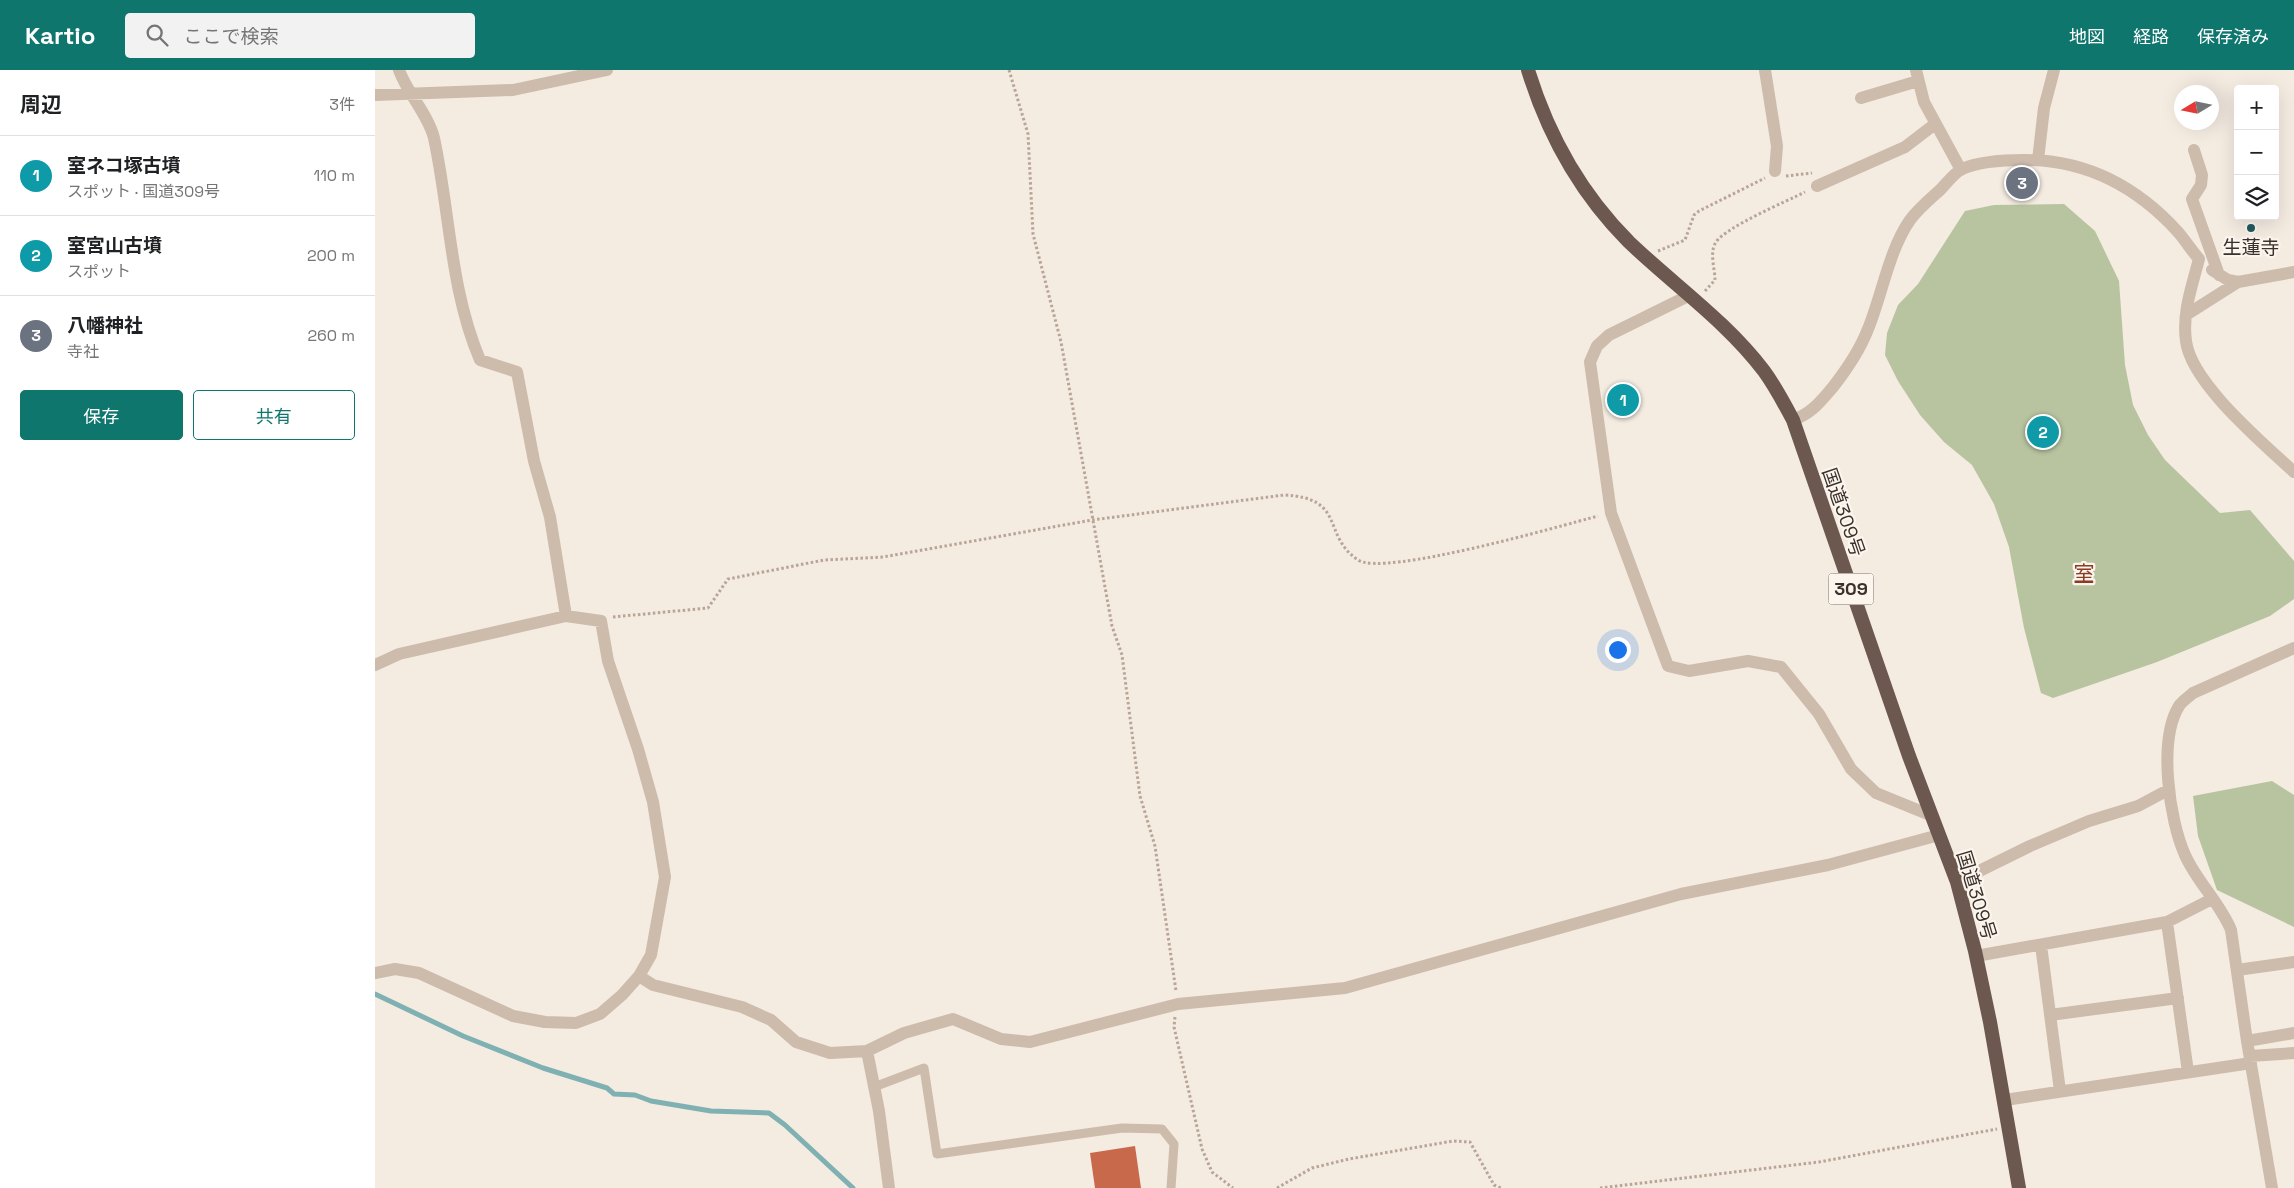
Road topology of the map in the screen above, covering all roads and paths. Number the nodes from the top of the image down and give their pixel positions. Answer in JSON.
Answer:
{"nodes":[{"id":1,"x":399,"y":70,"type":"edge"},
{"id":2,"x":607,"y":70,"type":"edge"},
{"id":3,"x":1009,"y":70,"type":"edge"},
{"id":4,"x":1528,"y":70,"type":"edge"},
{"id":5,"x":1765,"y":70,"type":"edge"},
{"id":6,"x":2054,"y":70,"type":"edge"},
{"id":7,"x":1917,"y":75,"type":"edge"},
{"id":8,"x":411,"y":94,"type":"junction"},
{"id":9,"x":375,"y":95,"type":"edge"},
{"id":10,"x":1861,"y":98,"type":"dead end"},
{"id":11,"x":1935,"y":124,"type":"junction"},
{"id":12,"x":2194,"y":150,"type":"dead end"},
{"id":13,"x":2039,"y":160,"type":"junction"},
{"id":14,"x":1775,"y":170,"type":"joint"},
{"id":15,"x":1961,"y":170,"type":"junction"},
{"id":16,"x":1817,"y":186,"type":"joint"},
{"id":17,"x":1646,"y":256,"type":"junction"},
{"id":18,"x":2199,"y":259,"type":"junction"},
{"id":19,"x":2294,"y":272,"type":"edge"},
{"id":20,"x":2219,"y":275,"type":"junction"},
{"id":21,"x":2238,"y":282,"type":"junction"},
{"id":22,"x":1693,"y":298,"type":"junction"},
{"id":23,"x":2185,"y":315,"type":"junction"},
{"id":24,"x":1793,"y":420,"type":"junction"},
{"id":25,"x":2294,"y":472,"type":"edge"},
{"id":26,"x":1611,"y":513,"type":"junction"},
{"id":27,"x":1092,"y":520,"type":"junction"},
{"id":28,"x":566,"y":616,"type":"junction"},
{"id":29,"x":601,"y":621,"type":"junction"},
{"id":30,"x":2294,"y":648,"type":"edge"},
{"id":31,"x":375,"y":665,"type":"edge"},
{"id":32,"x":2168,"y":790,"type":"junction"},
{"id":33,"x":1930,"y":815,"type":"junction"},
{"id":34,"x":1939,"y":835,"type":"junction"},
{"id":35,"x":1957,"y":882,"type":"junction"},
{"id":36,"x":2212,"y":899,"type":"junction"},
{"id":37,"x":2167,"y":922,"type":"junction"},
{"id":38,"x":2041,"y":945,"type":"junction"},
{"id":39,"x":1976,"y":956,"type":"junction"},
{"id":40,"x":2294,"y":962,"type":"edge"},
{"id":41,"x":2237,"y":970,"type":"junction"},
{"id":42,"x":375,"y":973,"type":"edge"},
{"id":43,"x":639,"y":976,"type":"junction"},
{"id":44,"x":2178,"y":998,"type":"junction"},
{"id":45,"x":1178,"y":1004,"type":"junction"},
{"id":46,"x":2051,"y":1015,"type":"junction"},
{"id":47,"x":2294,"y":1033,"type":"edge"},
{"id":48,"x":2247,"y":1041,"type":"junction"},
{"id":49,"x":867,"y":1051,"type":"junction"},
{"id":50,"x":2291,"y":1057,"type":"edge"},
{"id":51,"x":2250,"y":1059,"type":"junction"},
{"id":52,"x":2187,"y":1072,"type":"junction"},
{"id":53,"x":874,"y":1087,"type":"junction"},
{"id":54,"x":2061,"y":1091,"type":"junction"},
{"id":55,"x":2005,"y":1100,"type":"junction"},
{"id":56,"x":2009,"y":1127,"type":"junction"},
{"id":57,"x":889,"y":1188,"type":"edge"},
{"id":58,"x":1171,"y":1188,"type":"edge"},
{"id":59,"x":1233,"y":1188,"type":"edge"},
{"id":60,"x":1277,"y":1188,"type":"edge"},
{"id":61,"x":1501,"y":1188,"type":"edge"},
{"id":62,"x":1599,"y":1188,"type":"edge"},
{"id":63,"x":2019,"y":1188,"type":"edge"},
{"id":64,"x":2272,"y":1188,"type":"edge"}],
"edges":[{"from":1,"to":8,"type":"street"},
{"from":2,"to":8,"type":"street"},
{"from":3,"to":27,"type":"path"},
{"from":4,"to":17,"type":"highway","name":"国道309号","number":"309"},
{"from":5,"to":14,"type":"street"},
{"from":6,"to":13,"type":"street"},
{"from":7,"to":10,"type":"street"},
{"from":7,"to":11,"type":"street"},
{"from":8,"to":9,"type":"street"},
{"from":8,"to":28,"type":"street"},
{"from":11,"to":15,"type":"street"},
{"from":11,"to":16,"type":"street"},
{"from":12,"to":20,"type":"street"},
{"from":13,"to":15,"type":"street"},
{"from":13,"to":18,"type":"street"},
{"from":14,"to":17,"type":"path"},
{"from":15,"to":24,"type":"street"},
{"from":16,"to":22,"type":"path"},
{"from":17,"to":22,"type":"highway","name":"国道309号","number":"309"},
{"from":18,"to":20,"type":"street"},
{"from":18,"to":23,"type":"street"},
{"from":19,"to":21,"type":"street"},
{"from":20,"to":21,"type":"street"},
{"from":21,"to":23,"type":"street"},
{"from":22,"to":24,"type":"highway","name":"国道309号","number":"309"},
{"from":22,"to":26,"type":"street"},
{"from":23,"to":25,"type":"street"},
{"from":24,"to":33,"type":"highway","name":"国道309号","number":"309"},
{"from":26,"to":27,"type":"path"},
{"from":26,"to":33,"type":"street"},
{"from":27,"to":29,"type":"path"},
{"from":27,"to":45,"type":"path"},
{"from":28,"to":29,"type":"street"},
{"from":28,"to":31,"type":"street"},
{"from":29,"to":43,"type":"street"},
{"from":30,"to":32,"type":"street"},
{"from":32,"to":35,"type":"street"},
{"from":32,"to":36,"type":"street"},
{"from":33,"to":34,"type":"highway","name":"国道309号","number":"309"},
{"from":34,"to":35,"type":"highway","name":"国道309号","number":"309"},
{"from":34,"to":45,"type":"street"},
{"from":35,"to":39,"type":"highway","name":"国道309号","number":"309"},
{"from":36,"to":37,"type":"street"},
{"from":36,"to":41,"type":"street"},
{"from":37,"to":38,"type":"street"},
{"from":37,"to":44,"type":"street"},
{"from":38,"to":39,"type":"street"},
{"from":38,"to":46,"type":"street"},
{"from":39,"to":55,"type":"highway","name":"国道309号","number":"309"},
{"from":40,"to":41,"type":"street"},
{"from":41,"to":48,"type":"street"},
{"from":42,"to":43,"type":"street"},
{"from":43,"to":49,"type":"street"},
{"from":44,"to":46,"type":"street"},
{"from":44,"to":52,"type":"street"},
{"from":45,"to":49,"type":"street"},
{"from":45,"to":59,"type":"path"},
{"from":46,"to":54,"type":"street"},
{"from":47,"to":48,"type":"street"},
{"from":48,"to":51,"type":"street"},
{"from":49,"to":53,"type":"street"},
{"from":50,"to":51,"type":"street"},
{"from":51,"to":52,"type":"street"},
{"from":51,"to":64,"type":"street"},
{"from":52,"to":54,"type":"street"},
{"from":53,"to":57,"type":"street"},
{"from":53,"to":58,"type":"lane"},
{"from":54,"to":55,"type":"street"},
{"from":55,"to":56,"type":"highway","name":"国道309号","number":"309"},
{"from":56,"to":62,"type":"path"},
{"from":56,"to":63,"type":"highway","name":"国道309号","number":"309"},
{"from":60,"to":61,"type":"path"}]}
